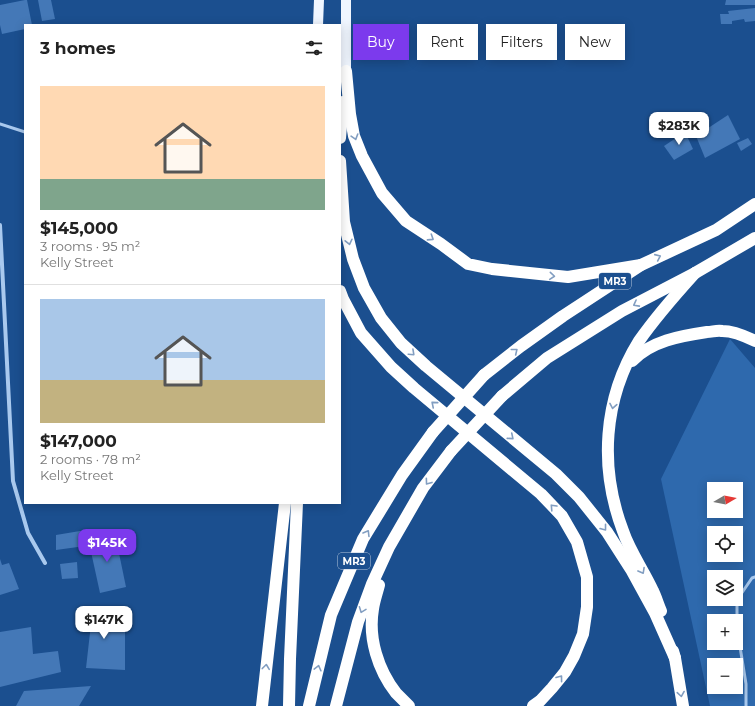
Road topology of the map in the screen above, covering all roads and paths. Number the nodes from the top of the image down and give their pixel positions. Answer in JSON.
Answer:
{"nodes":[{"id":1,"x":319,"y":0,"type":"edge"},
{"id":2,"x":346,"y":0,"type":"edge"},
{"id":3,"x":318,"y":24,"type":"edge"},
{"id":4,"x":346,"y":71,"type":"junction"},
{"id":5,"x":0,"y":124,"type":"edge"},
{"id":6,"x":341,"y":127,"type":"edge"},
{"id":7,"x":24,"y":132,"type":"edge"},
{"id":8,"x":341,"y":177,"type":"edge"},
{"id":9,"x":755,"y":204,"type":"edge"},
{"id":10,"x":0,"y":225,"type":"edge"},
{"id":11,"x":755,"y":238,"type":"edge"},
{"id":12,"x":641,"y":265,"type":"junction"},
{"id":13,"x":695,"y":273,"type":"junction"},
{"id":14,"x":341,"y":294,"type":"edge"},
{"id":15,"x":755,"y":341,"type":"edge"},
{"id":16,"x":624,"y":369,"type":"junction"},
{"id":17,"x":285,"y":504,"type":"edge"},
{"id":18,"x":297,"y":504,"type":"edge"},
{"id":19,"x":389,"y":547,"type":"junction"},
{"id":20,"x":45,"y":563,"type":"dead end"},
{"id":21,"x":755,"y":577,"type":"edge"},
{"id":22,"x":675,"y":658,"type":"junction"},
{"id":23,"x":262,"y":706,"type":"edge"},
{"id":24,"x":289,"y":706,"type":"edge"},
{"id":25,"x":309,"y":706,"type":"edge"},
{"id":26,"x":336,"y":706,"type":"edge"},
{"id":27,"x":409,"y":706,"type":"edge"},
{"id":28,"x":533,"y":706,"type":"edge"},
{"id":29,"x":683,"y":706,"type":"edge"},
{"id":30,"x":746,"y":706,"type":"edge"}],
"edges":[{"from":1,"to":3,"type":"main road"},
{"from":2,"to":4,"type":"main road"},
{"from":4,"to":6,"type":"highway"},
{"from":4,"to":12,"type":"highway","one_way":true},
{"from":5,"to":7,"type":"lane"},
{"from":8,"to":22,"type":"highway","one_way":true},
{"from":12,"to":9,"type":"highway","number":"MR3","one_way":true},
{"from":10,"to":20,"type":"street"},
{"from":11,"to":13,"type":"highway","number":"MR3"},
{"from":25,"to":12,"type":"highway","number":"MR3","one_way":true,"bridge":true},
{"from":13,"to":16,"type":"highway"},
{"from":13,"to":19,"type":"highway","number":"MR3","one_way":true,"bridge":true},
{"from":28,"to":14,"type":"highway","one_way":true},
{"from":15,"to":16,"type":"highway"},
{"from":16,"to":22,"type":"highway","one_way":true},
{"from":23,"to":17,"type":"highway","one_way":true},
{"from":18,"to":24,"type":"highway"},
{"from":19,"to":26,"type":"highway","number":"MR3","one_way":true},
{"from":19,"to":27,"type":"highway"},
{"from":21,"to":30,"type":"lane"},
{"from":22,"to":29,"type":"highway","one_way":true}]}
